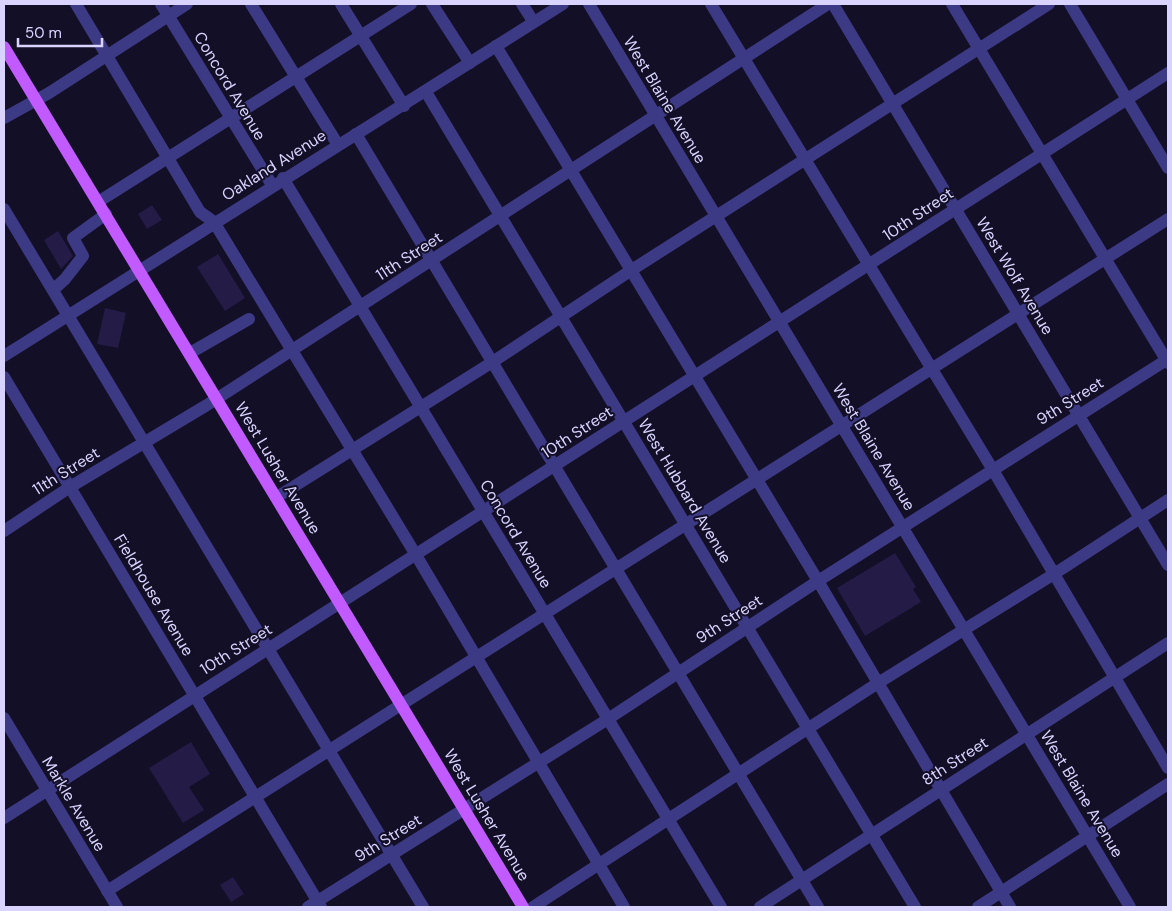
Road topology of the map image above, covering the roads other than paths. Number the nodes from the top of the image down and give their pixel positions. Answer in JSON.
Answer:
{"nodes":[{"id":1,"x":76,"y":4,"type":"edge"},
{"id":2,"x":161,"y":4,"type":"edge"},
{"id":3,"x":187,"y":4,"type":"edge"},
{"id":4,"x":251,"y":4,"type":"edge"},
{"id":5,"x":341,"y":4,"type":"edge"},
{"id":6,"x":411,"y":4,"type":"edge"},
{"id":7,"x":432,"y":4,"type":"edge"},
{"id":8,"x":522,"y":4,"type":"edge"},
{"id":9,"x":563,"y":4,"type":"edge"},
{"id":10,"x":589,"y":4,"type":"edge"},
{"id":11,"x":711,"y":4,"type":"edge"},
{"id":12,"x":828,"y":4,"type":"edge"},
{"id":13,"x":833,"y":4,"type":"edge"},
{"id":14,"x":952,"y":4,"type":"edge"},
{"id":15,"x":1049,"y":4,"type":"edge"},
{"id":16,"x":1070,"y":4,"type":"edge"},
{"id":17,"x":168,"y":16,"type":"junction"},
{"id":18,"x":533,"y":22,"type":"junction"},
{"id":19,"x":361,"y":36,"type":"junction"},
{"id":20,"x":496,"y":46,"type":"junction"},
{"id":21,"x":4,"y":47,"type":"edge"},
{"id":22,"x":978,"y":48,"type":"junction"},
{"id":23,"x":108,"y":55,"type":"junction"},
{"id":24,"x":744,"y":59,"type":"junction"},
{"id":25,"x":470,"y":63,"type":"junction"},
{"id":26,"x":1168,"y":73,"type":"edge"},
{"id":27,"x":296,"y":76,"type":"junction"},
{"id":28,"x":426,"y":92,"type":"junction"},
{"id":29,"x":36,"y":99,"type":"junction"},
{"id":30,"x":1127,"y":99,"type":"junction"},
{"id":31,"x":894,"y":105,"type":"junction"},
{"id":32,"x":404,"y":106,"type":"junction"},
{"id":33,"x":656,"y":117,"type":"junction"},
{"id":34,"x":4,"y":118,"type":"edge"},
{"id":35,"x":231,"y":118,"type":"junction"},
{"id":36,"x":356,"y":134,"type":"junction"},
{"id":37,"x":338,"y":145,"type":"junction"},
{"id":38,"x":1043,"y":152,"type":"junction"},
{"id":39,"x":168,"y":158,"type":"junction"},
{"id":40,"x":805,"y":160,"type":"junction"},
{"id":41,"x":1168,"y":168,"type":"edge"},
{"id":42,"x":571,"y":171,"type":"junction"},
{"id":43,"x":278,"y":181,"type":"junction"},
{"id":44,"x":98,"y":202,"type":"junction"},
{"id":45,"x":956,"y":208,"type":"junction"},
{"id":46,"x":4,"y":209,"type":"edge"},
{"id":47,"x":106,"y":214,"type":"junction"},
{"id":48,"x":501,"y":216,"type":"junction"},
{"id":49,"x":716,"y":218,"type":"junction"},
{"id":50,"x":1168,"y":219,"type":"edge"},
{"id":51,"x":214,"y":222,"type":"junction"},
{"id":52,"x":1106,"y":258,"type":"junction"},
{"id":53,"x":431,"y":261,"type":"junction"},
{"id":54,"x":869,"y":266,"type":"junction"},
{"id":55,"x":140,"y":270,"type":"junction"},
{"id":56,"x":630,"y":271,"type":"junction"},
{"id":57,"x":53,"y":290,"type":"junction"},
{"id":58,"x":360,"y":306,"type":"junction"},
{"id":59,"x":1018,"y":314,"type":"junction"},
{"id":60,"x":69,"y":315,"type":"junction"},
{"id":61,"x":561,"y":316,"type":"junction"},
{"id":62,"x":249,"y":319,"type":"dead end"},
{"id":63,"x":779,"y":320,"type":"junction"},
{"id":64,"x":292,"y":350,"type":"junction"},
{"id":65,"x":190,"y":353,"type":"junction"},
{"id":66,"x":4,"y":356,"type":"edge"},
{"id":67,"x":1168,"y":361,"type":"edge"},
{"id":68,"x":491,"y":363,"type":"junction"},
{"id":69,"x":932,"y":369,"type":"junction"},
{"id":70,"x":694,"y":376,"type":"junction"},
{"id":71,"x":4,"y":377,"type":"edge"},
{"id":72,"x":218,"y":398,"type":"junction"},
{"id":73,"x":421,"y":408,"type":"junction"},
{"id":74,"x":1078,"y":415,"type":"junction"},
{"id":75,"x":624,"y":421,"type":"junction"},
{"id":76,"x":842,"y":426,"type":"junction"},
{"id":77,"x":145,"y":442,"type":"junction"},
{"id":78,"x":352,"y":449,"type":"junction"},
{"id":79,"x":555,"y":466,"type":"junction"},
{"id":80,"x":993,"y":470,"type":"junction"},
{"id":81,"x":756,"y":481,"type":"junction"},
{"id":82,"x":70,"y":487,"type":"junction"},
{"id":83,"x":277,"y":497,"type":"junction"},
{"id":84,"x":1168,"y":500,"type":"edge"},
{"id":85,"x":484,"y":513,"type":"junction"},
{"id":86,"x":1140,"y":518,"type":"junction"},
{"id":87,"x":686,"y":525,"type":"junction"},
{"id":88,"x":904,"y":526,"type":"junction"},
{"id":89,"x":4,"y":531,"type":"edge"},
{"id":90,"x":416,"y":555,"type":"junction"},
{"id":91,"x":1168,"y":565,"type":"edge"},
{"id":92,"x":616,"y":569,"type":"junction"},
{"id":93,"x":1054,"y":574,"type":"junction"},
{"id":94,"x":818,"y":581,"type":"junction"},
{"id":95,"x":340,"y":602,"type":"junction"},
{"id":96,"x":545,"y":615,"type":"junction"},
{"id":97,"x":747,"y":627,"type":"junction"},
{"id":98,"x":964,"y":629,"type":"junction"},
{"id":99,"x":1168,"y":643,"type":"edge"},
{"id":100,"x":268,"y":648,"type":"junction"},
{"id":101,"x":476,"y":659,"type":"junction"},
{"id":102,"x":678,"y":672,"type":"junction"},
{"id":103,"x":1114,"y":678,"type":"junction"},
{"id":104,"x":878,"y":683,"type":"junction"},
{"id":105,"x":194,"y":694,"type":"junction"},
{"id":106,"x":401,"y":705,"type":"junction"},
{"id":107,"x":4,"y":718,"type":"edge"},
{"id":108,"x":608,"y":719,"type":"junction"},
{"id":109,"x":808,"y":728,"type":"junction"},
{"id":110,"x":1027,"y":734,"type":"junction"},
{"id":111,"x":329,"y":751,"type":"junction"},
{"id":112,"x":538,"y":763,"type":"junction"},
{"id":113,"x":1168,"y":768,"type":"edge"},
{"id":114,"x":739,"y":775,"type":"junction"},
{"id":115,"x":1168,"y":784,"type":"edge"},
{"id":116,"x":941,"y":789,"type":"junction"},
{"id":117,"x":47,"y":791,"type":"junction"},
{"id":118,"x":255,"y":796,"type":"junction"},
{"id":119,"x":464,"y":810,"type":"junction"},
{"id":120,"x":4,"y":818,"type":"edge"},
{"id":121,"x":668,"y":819,"type":"junction"},
{"id":122,"x":871,"y":834,"type":"junction"},
{"id":123,"x":1088,"y":837,"type":"junction"},
{"id":124,"x":390,"y":856,"type":"junction"},
{"id":125,"x":599,"y":865,"type":"junction"},
{"id":126,"x":801,"y":880,"type":"junction"},
{"id":127,"x":108,"y":891,"type":"junction"},
{"id":128,"x":1001,"y":893,"type":"junction"},
{"id":129,"x":315,"y":905,"type":"edge"},
{"id":130,"x":117,"y":907,"type":"edge"},
{"id":131,"x":423,"y":907,"type":"edge"},
{"id":132,"x":523,"y":907,"type":"edge"},
{"id":133,"x":533,"y":907,"type":"edge"},
{"id":134,"x":624,"y":907,"type":"edge"},
{"id":135,"x":721,"y":907,"type":"edge"},
{"id":136,"x":760,"y":907,"type":"edge"},
{"id":137,"x":818,"y":907,"type":"edge"},
{"id":138,"x":916,"y":907,"type":"edge"},
{"id":139,"x":978,"y":907,"type":"edge"},
{"id":140,"x":1010,"y":907,"type":"edge"},
{"id":141,"x":1130,"y":907,"type":"edge"}],
"edges":[{"from":1,"to":23,"type":"street"},
{"from":2,"to":17,"type":"street","name":"Concord Avenue"},
{"from":3,"to":17,"type":"street"},
{"from":4,"to":27,"type":"street"},
{"from":5,"to":19,"type":"street"},
{"from":6,"to":19,"type":"street"},
{"from":7,"to":25,"type":"street"},
{"from":8,"to":18,"type":"street"},
{"from":9,"to":18,"type":"street","name":"Oakland Avenue"},
{"from":10,"to":33,"type":"street","name":"West Blaine Avenue"},
{"from":11,"to":24,"type":"street"},
{"from":12,"to":24,"type":"street","name":"11th Street"},
{"from":13,"to":31,"type":"street","name":"West Wolf Avenue"},
{"from":14,"to":22,"type":"street"},
{"from":15,"to":22,"type":"street"},
{"from":16,"to":30,"type":"street"},
{"from":17,"to":23,"type":"street"},
{"from":17,"to":35,"type":"street","name":"Concord Avenue"},
{"from":18,"to":20,"type":"street","name":"Oakland Avenue"},
{"from":19,"to":27,"type":"street"},
{"from":19,"to":32,"type":"street"},
{"from":20,"to":25,"type":"street","name":"Oakland Avenue"},
{"from":20,"to":42,"type":"street"},
{"from":21,"to":29,"type":"main road","name":"West Lusher Avenue"},
{"from":22,"to":31,"type":"street"},
{"from":22,"to":38,"type":"street"},
{"from":23,"to":29,"type":"street"},
{"from":23,"to":39,"type":"street"},
{"from":24,"to":33,"type":"street","name":"11th Street"},
{"from":24,"to":40,"type":"street"},
{"from":25,"to":28,"type":"street","name":"Oakland Avenue"},
{"from":26,"to":30,"type":"street","name":"10th Street"},
{"from":27,"to":35,"type":"street"},
{"from":27,"to":37,"type":"street"},
{"from":28,"to":32,"type":"street","name":"Oakland Avenue"},
{"from":28,"to":48,"type":"street","name":"West Hubbard Avenue"},
{"from":29,"to":34,"type":"street"},
{"from":29,"to":44,"type":"main road","name":"West Lusher Avenue"},
{"from":30,"to":38,"type":"street","name":"10th Street"},
{"from":30,"to":41,"type":"street"},
{"from":31,"to":40,"type":"street"},
{"from":31,"to":45,"type":"street","name":"West Wolf Avenue"},
{"from":32,"to":36,"type":"street","name":"Oakland Avenue"},
{"from":33,"to":42,"type":"street","name":"11th Street"},
{"from":33,"to":49,"type":"street","name":"West Blaine Avenue"},
{"from":35,"to":39,"type":"street"},
{"from":35,"to":43,"type":"street","name":"Concord Avenue"},
{"from":36,"to":37,"type":"street","name":"Oakland Avenue"},
{"from":36,"to":53,"type":"street"},
{"from":37,"to":43,"type":"street","name":"Oakland Avenue"},
{"from":38,"to":45,"type":"street","name":"10th Street"},
{"from":38,"to":52,"type":"street"},
{"from":39,"to":44,"type":"street"},
{"from":39,"to":51,"type":"street"},
{"from":40,"to":49,"type":"street"},
{"from":40,"to":54,"type":"street"},
{"from":42,"to":48,"type":"street","name":"11th Street"},
{"from":42,"to":56,"type":"street"},
{"from":43,"to":51,"type":"street","name":"Oakland Avenue"},
{"from":43,"to":58,"type":"street","name":"Concord Avenue"},
{"from":44,"to":47,"type":"main road","name":"West Lusher Avenue"},
{"from":45,"to":54,"type":"street","name":"10th Street"},
{"from":45,"to":59,"type":"street","name":"West Wolf Avenue"},
{"from":46,"to":57,"type":"street"},
{"from":47,"to":55,"type":"main road","name":"West Lusher Avenue"},
{"from":47,"to":57,"type":"street"},
{"from":48,"to":53,"type":"street","name":"11th Street"},
{"from":48,"to":61,"type":"street","name":"West Hubbard Avenue"},
{"from":49,"to":56,"type":"street"},
{"from":49,"to":63,"type":"street","name":"West Blaine Avenue"},
{"from":50,"to":52,"type":"street"},
{"from":51,"to":55,"type":"street","name":"Oakland Avenue"},
{"from":51,"to":64,"type":"street"},
{"from":52,"to":59,"type":"street"},
{"from":52,"to":67,"type":"street"},
{"from":53,"to":58,"type":"street","name":"11th Street"},
{"from":53,"to":68,"type":"street"},
{"from":54,"to":63,"type":"street","name":"10th Street"},
{"from":54,"to":69,"type":"street"},
{"from":55,"to":60,"type":"street","name":"Oakland Avenue"},
{"from":55,"to":65,"type":"main road","name":"West Lusher Avenue"},
{"from":56,"to":61,"type":"street"},
{"from":56,"to":70,"type":"street"},
{"from":57,"to":60,"type":"street"},
{"from":58,"to":64,"type":"street","name":"11th Street"},
{"from":58,"to":73,"type":"street","name":"Concord Avenue"},
{"from":59,"to":69,"type":"street"},
{"from":59,"to":74,"type":"street","name":"West Wolf Avenue"},
{"from":60,"to":66,"type":"street","name":"Oakland Avenue"},
{"from":60,"to":77,"type":"street"},
{"from":61,"to":68,"type":"street"},
{"from":61,"to":75,"type":"street","name":"West Hubbard Avenue"},
{"from":62,"to":65,"type":"street"},
{"from":63,"to":70,"type":"street","name":"10th Street"},
{"from":63,"to":76,"type":"street","name":"West Blaine Avenue"},
{"from":64,"to":72,"type":"street","name":"11th Street"},
{"from":64,"to":78,"type":"street"},
{"from":65,"to":72,"type":"main road","name":"West Lusher Avenue"},
{"from":67,"to":74,"type":"street","name":"9th Street"},
{"from":68,"to":73,"type":"street"},
{"from":68,"to":79,"type":"street"},
{"from":69,"to":76,"type":"street"},
{"from":69,"to":80,"type":"street"},
{"from":70,"to":75,"type":"street","name":"10th Street"},
{"from":70,"to":81,"type":"street"},
{"from":71,"to":82,"type":"street","name":"Fieldhouse Avenue"},
{"from":72,"to":77,"type":"street","name":"11th Street"},
{"from":72,"to":83,"type":"main road","name":"West Lusher Avenue"},
{"from":73,"to":78,"type":"street"},
{"from":73,"to":85,"type":"street","name":"Concord Avenue"},
{"from":74,"to":80,"type":"street","name":"9th Street"},
{"from":74,"to":86,"type":"street","name":"West Wolf Avenue"},
{"from":75,"to":79,"type":"street","name":"10th Street"},
{"from":75,"to":87,"type":"street","name":"West Hubbard Avenue"},
{"from":76,"to":81,"type":"street"},
{"from":76,"to":88,"type":"street","name":"West Blaine Avenue"},
{"from":77,"to":82,"type":"street","name":"11th Street"},
{"from":77,"to":100,"type":"street"},
{"from":78,"to":83,"type":"street"},
{"from":78,"to":90,"type":"street"},
{"from":79,"to":85,"type":"street","name":"10th Street"},
{"from":79,"to":92,"type":"street"},
{"from":80,"to":88,"type":"street","name":"9th Street"},
{"from":80,"to":93,"type":"street"},
{"from":81,"to":87,"type":"street"},
{"from":81,"to":94,"type":"street"},
{"from":82,"to":89,"type":"street","name":"11th Street"},
{"from":82,"to":105,"type":"street","name":"Fieldhouse Avenue"},
{"from":83,"to":95,"type":"main road","name":"West Lusher Avenue"},
{"from":84,"to":86,"type":"street"},
{"from":85,"to":90,"type":"street","name":"10th Street"},
{"from":85,"to":96,"type":"street","name":"Concord Avenue"},
{"from":86,"to":91,"type":"street","name":"West Wolf Avenue"},
{"from":86,"to":93,"type":"street"},
{"from":87,"to":92,"type":"street"},
{"from":87,"to":97,"type":"street","name":"West Hubbard Avenue"},
{"from":88,"to":94,"type":"street","name":"9th Street"},
{"from":88,"to":98,"type":"street","name":"West Blaine Avenue"},
{"from":90,"to":95,"type":"street","name":"10th Street"},
{"from":90,"to":101,"type":"street"},
{"from":92,"to":96,"type":"street"},
{"from":92,"to":102,"type":"street"},
{"from":93,"to":98,"type":"street"},
{"from":93,"to":103,"type":"street"},
{"from":94,"to":97,"type":"street","name":"9th Street"},
{"from":94,"to":104,"type":"street"},
{"from":95,"to":100,"type":"street","name":"10th Street"},
{"from":95,"to":106,"type":"main road","name":"West Lusher Avenue"},
{"from":96,"to":101,"type":"street"},
{"from":96,"to":108,"type":"street","name":"Concord Avenue"},
{"from":97,"to":102,"type":"street","name":"9th Street"},
{"from":97,"to":109,"type":"street","name":"West Hubbard Avenue"},
{"from":98,"to":104,"type":"street"},
{"from":98,"to":110,"type":"street","name":"West Blaine Avenue"},
{"from":99,"to":103,"type":"street","name":"8th Street"},
{"from":100,"to":105,"type":"street","name":"10th Street"},
{"from":100,"to":111,"type":"street"},
{"from":101,"to":106,"type":"street"},
{"from":101,"to":112,"type":"street"},
{"from":102,"to":108,"type":"street","name":"9th Street"},
{"from":102,"to":114,"type":"street"},
{"from":103,"to":110,"type":"street","name":"8th Street"},
{"from":103,"to":113,"type":"street"},
{"from":104,"to":109,"type":"street"},
{"from":104,"to":116,"type":"street"},
{"from":105,"to":117,"type":"street","name":"10th Street"},
{"from":105,"to":118,"type":"street","name":"Fieldhouse Avenue"},
{"from":106,"to":111,"type":"street"},
{"from":106,"to":119,"type":"main road","name":"West Lusher Avenue"},
{"from":107,"to":117,"type":"street","name":"Markle Avenue"},
{"from":108,"to":112,"type":"street","name":"9th Street"},
{"from":108,"to":121,"type":"street","name":"Concord Avenue"},
{"from":109,"to":114,"type":"street"},
{"from":109,"to":122,"type":"street","name":"West Hubbard Avenue"},
{"from":110,"to":116,"type":"street","name":"8th Street"},
{"from":110,"to":123,"type":"street","name":"West Blaine Avenue"},
{"from":111,"to":118,"type":"street"},
{"from":111,"to":124,"type":"street"},
{"from":112,"to":119,"type":"street","name":"9th Street"},
{"from":112,"to":125,"type":"street"},
{"from":114,"to":121,"type":"street"},
{"from":114,"to":126,"type":"street"},
{"from":115,"to":123,"type":"street"},
{"from":116,"to":122,"type":"street","name":"8th Street"},
{"from":116,"to":128,"type":"street"},
{"from":117,"to":120,"type":"street","name":"10th Street"},
{"from":117,"to":127,"type":"street","name":"Markle Avenue"},
{"from":118,"to":127,"type":"street"},
{"from":118,"to":129,"type":"street","name":"Fieldhouse Avenue"},
{"from":119,"to":124,"type":"street","name":"9th Street"},
{"from":119,"to":132,"type":"main road","name":"West Lusher Avenue"},
{"from":121,"to":125,"type":"street"},
{"from":121,"to":135,"type":"street","name":"Concord Avenue"},
{"from":122,"to":126,"type":"street","name":"8th Street"},
{"from":122,"to":138,"type":"street","name":"West Hubbard Avenue"},
{"from":123,"to":128,"type":"street"},
{"from":123,"to":141,"type":"street","name":"West Blaine Avenue"},
{"from":124,"to":129,"type":"street","name":"9th Street"},
{"from":124,"to":131,"type":"street"},
{"from":125,"to":133,"type":"street"},
{"from":125,"to":134,"type":"street"},
{"from":126,"to":136,"type":"street","name":"8th Street"},
{"from":126,"to":137,"type":"street"},
{"from":127,"to":130,"type":"street","name":"Markle Avenue"},
{"from":128,"to":139,"type":"street"},
{"from":128,"to":140,"type":"street"}]}
